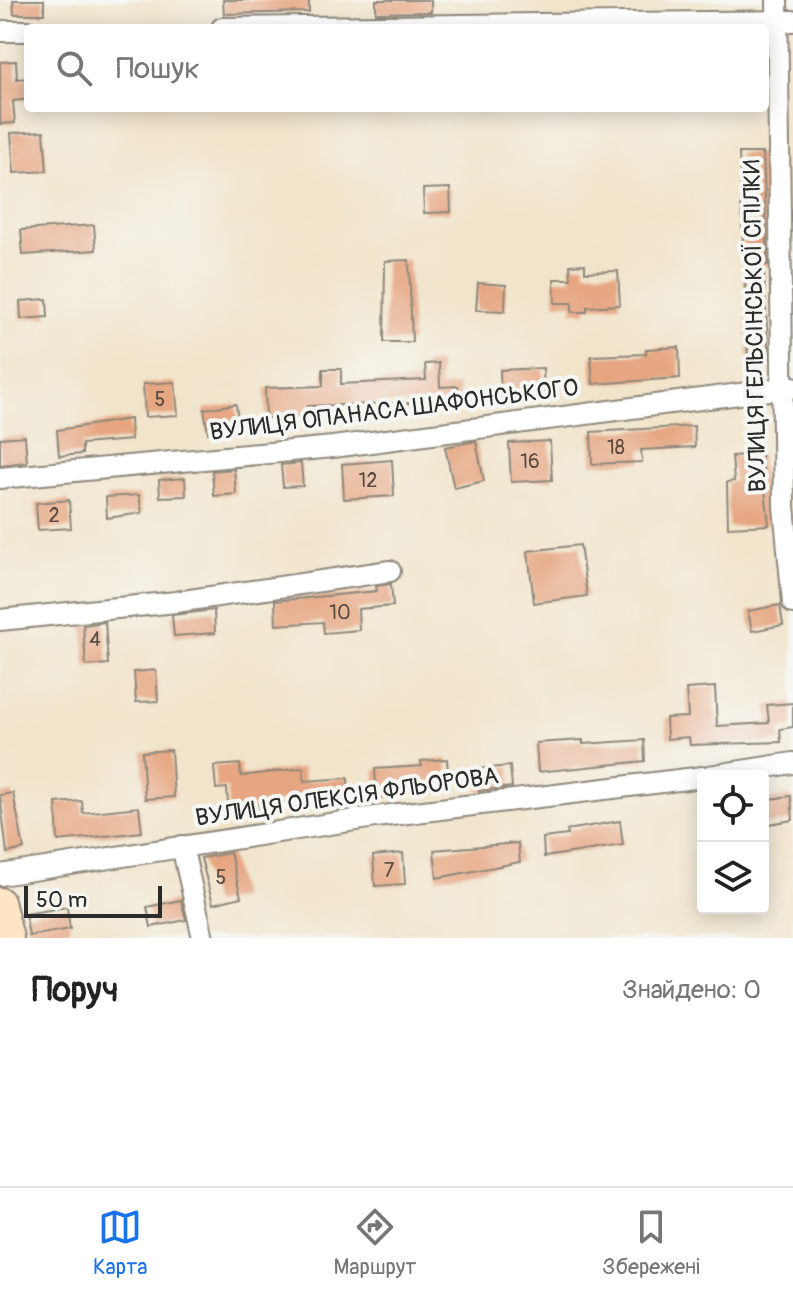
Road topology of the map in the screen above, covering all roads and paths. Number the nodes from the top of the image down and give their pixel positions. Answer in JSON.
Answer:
{"nodes":[{"id":1,"x":782,"y":14,"type":"edge"},
{"id":2,"x":382,"y":24,"type":"edge"},
{"id":3,"x":0,"y":31,"type":"edge"},
{"id":4,"x":24,"y":31,"type":"edge"},
{"id":5,"x":788,"y":387,"type":"edge"},
{"id":6,"x":0,"y":478,"type":"edge"},
{"id":7,"x":390,"y":571,"type":"dead end"},
{"id":8,"x":793,"y":603,"type":"edge"},
{"id":9,"x":0,"y":620,"type":"edge"},
{"id":10,"x":793,"y":763,"type":"edge"},
{"id":11,"x":748,"y":770,"type":"edge"},
{"id":12,"x":697,"y":778,"type":"edge"},
{"id":13,"x":182,"y":846,"type":"junction"},
{"id":14,"x":0,"y":875,"type":"edge"},
{"id":15,"x":0,"y":902,"type":"edge"},
{"id":16,"x":9,"y":938,"type":"edge"},
{"id":17,"x":203,"y":938,"type":"edge"}],
"edges":[{"from":1,"to":2,"type":"street"},
{"from":1,"to":5,"type":"street","name":"ВУЛИЦЯ ГЕЛЬСІНСЬКОЇ СПІЛКИ"},
{"from":3,"to":4,"type":"street"},
{"from":5,"to":6,"type":"street","name":"ВУЛИЦЯ ОПАНАСА ШАФОНСЬКОГО"},
{"from":5,"to":8,"type":"street","name":"ВУЛИЦЯ ГЕЛЬСІНСЬКОЇ СПІЛКИ"},
{"from":7,"to":9,"type":"street"},
{"from":10,"to":11,"type":"street"},
{"from":12,"to":13,"type":"street","name":"ВУЛИЦЯ ОЛЕКСІЯ ФЛЬОРОВА"},
{"from":13,"to":14,"type":"street","name":"ВУЛИЦЯ ОЛЕКСІЯ ФЛЬОРОВА"},
{"from":13,"to":17,"type":"street"},
{"from":15,"to":16,"type":"main road"}]}
